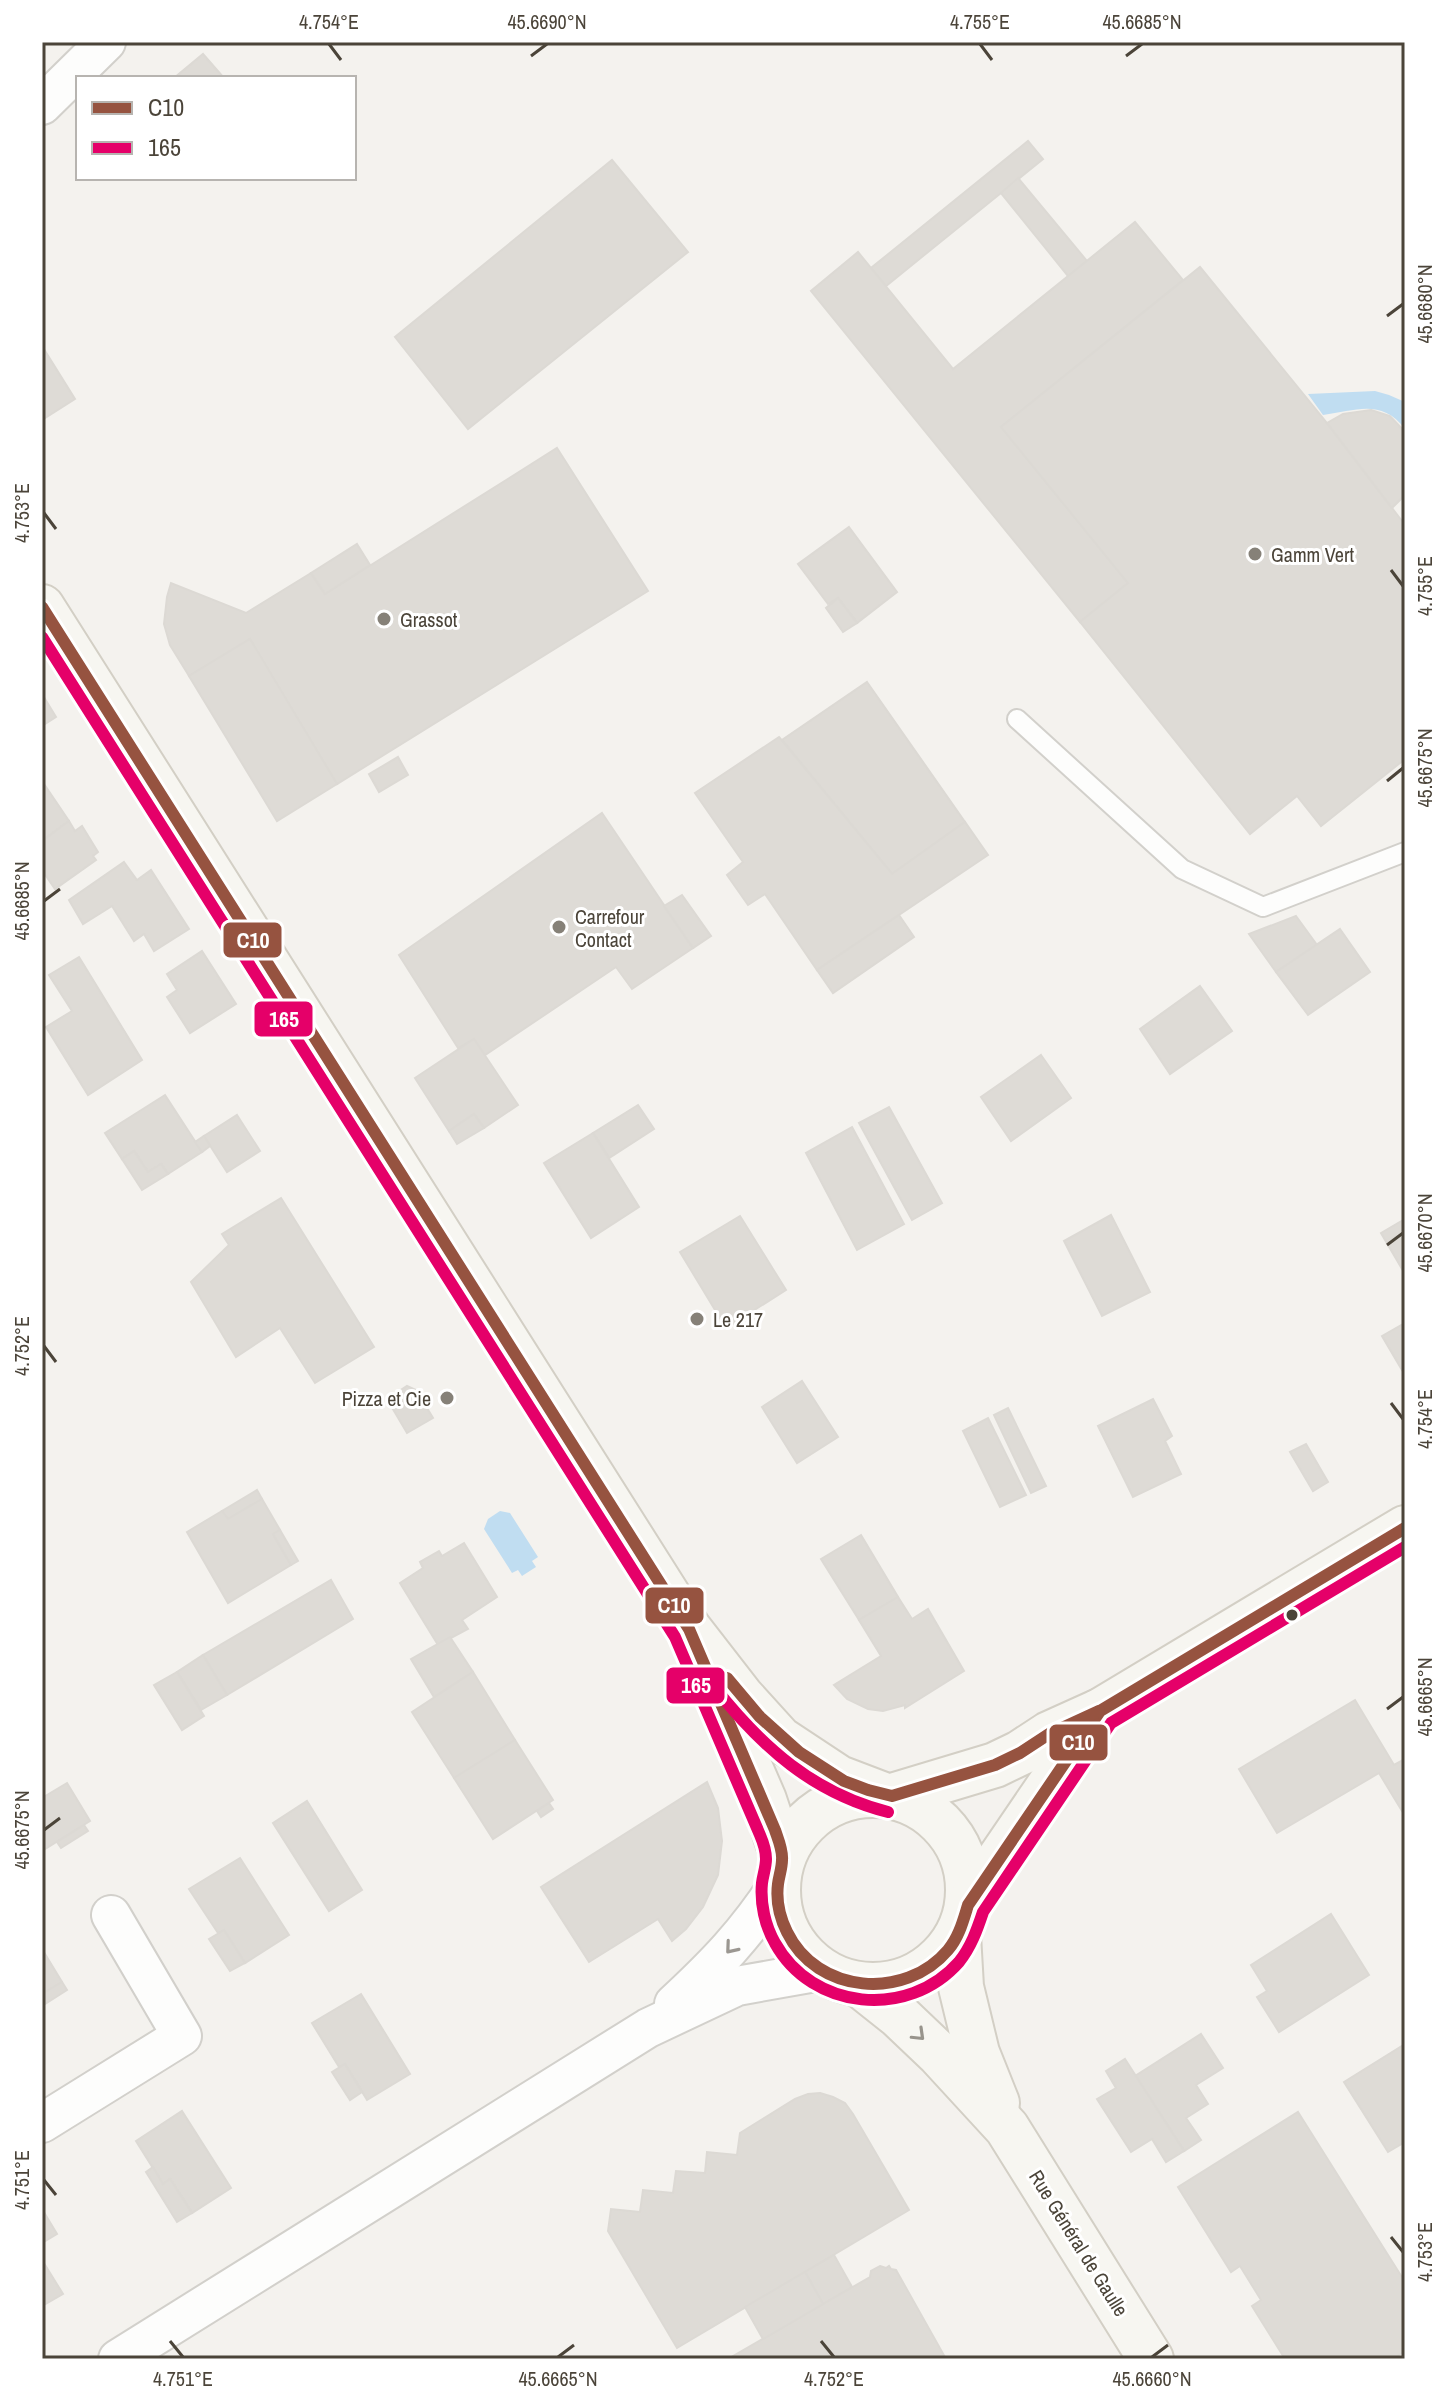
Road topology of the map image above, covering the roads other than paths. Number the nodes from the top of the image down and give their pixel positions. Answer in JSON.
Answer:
{"nodes":[{"id":1,"x":106,"y":42,"type":"edge"},
{"id":2,"x":42,"y":105,"type":"edge"},
{"id":3,"x":42,"y":607,"type":"edge"},
{"id":4,"x":1017,"y":719,"type":"dead end"},
{"id":5,"x":1405,"y":852,"type":"edge"},
{"id":6,"x":1405,"y":1528,"type":"edge"},
{"id":7,"x":689,"y":1629,"type":"junction"},
{"id":8,"x":1100,"y":1711,"type":"junction"},
{"id":9,"x":887,"y":1795,"type":"junction"},
{"id":10,"x":781,"y":1871,"type":"junction"},
{"id":11,"x":111,"y":1915,"type":"dead end"},
{"id":12,"x":963,"y":1920,"type":"junction"},
{"id":13,"x":840,"y":1978,"type":"junction"},
{"id":14,"x":648,"y":2028,"type":"junction"},
{"id":15,"x":42,"y":2123,"type":"edge"},
{"id":16,"x":1007,"y":2128,"type":"junction"},
{"id":17,"x":118,"y":2359,"type":"edge"},
{"id":18,"x":1151,"y":2359,"type":"edge"}],
"edges":[{"from":1,"to":2,"type":"street"},
{"from":3,"to":7,"type":"main road"},
{"from":4,"to":5,"type":"lane"},
{"from":6,"to":8,"type":"main road"},
{"from":7,"to":9,"type":"main road"},
{"from":7,"to":10,"type":"main road"},
{"from":8,"to":9,"type":"main road"},
{"from":8,"to":12,"type":"main road"},
{"from":9,"to":10,"type":"main road"},
{"from":9,"to":12,"type":"main road"},
{"from":10,"to":13,"type":"main road"},
{"from":10,"to":14,"type":"street","one_way":true},
{"from":11,"to":15,"type":"street"},
{"from":12,"to":13,"type":"main road"},
{"from":12,"to":16,"type":"main road","name":"Rue Général de Gaulle"},
{"from":13,"to":14,"type":"street"},
{"from":13,"to":16,"type":"main road","name":"Rue Général de Gaulle","one_way":true},
{"from":14,"to":17,"type":"street"},
{"from":16,"to":18,"type":"main road","name":"Rue Général de Gaulle"}]}
